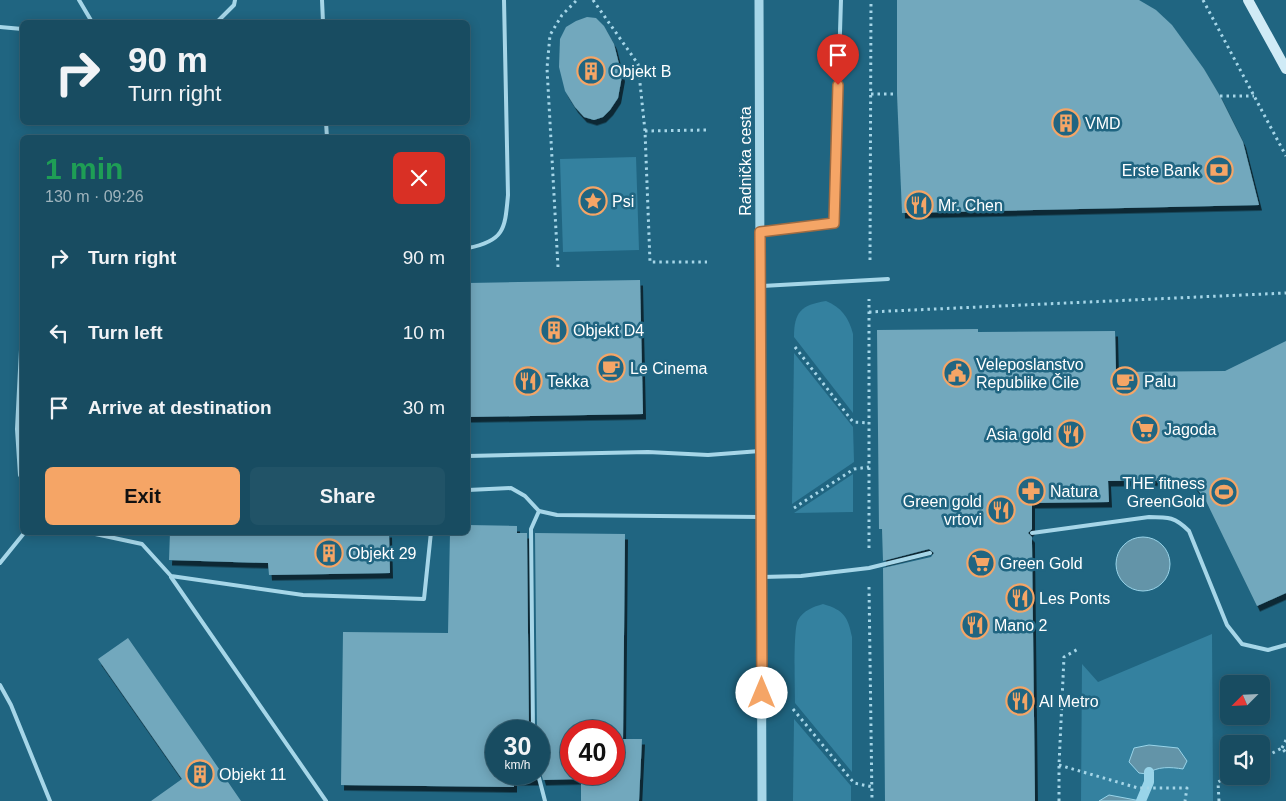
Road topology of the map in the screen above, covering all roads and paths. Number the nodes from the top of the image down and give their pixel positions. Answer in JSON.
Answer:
{"nodes":[{"id":1,"x":79,"y":0,"type":"edge"},
{"id":2,"x":235,"y":0,"type":"edge"},
{"id":3,"x":322,"y":0,"type":"edge"},
{"id":4,"x":504,"y":0,"type":"edge"},
{"id":5,"x":577,"y":0,"type":"edge"},
{"id":6,"x":594,"y":0,"type":"edge"},
{"id":7,"x":759,"y":0,"type":"edge"},
{"id":8,"x":840,"y":0,"type":"edge"},
{"id":9,"x":871,"y":0,"type":"edge"},
{"id":10,"x":1204,"y":0,"type":"edge"},
{"id":11,"x":1248,"y":0,"type":"edge"},
{"id":12,"x":91,"y":20,"type":"edge"},
{"id":13,"x":219,"y":20,"type":"edge"},
{"id":14,"x":323,"y":20,"type":"edge"},
{"id":15,"x":0,"y":27,"type":"edge"},
{"id":16,"x":20,"y":29,"type":"edge"},
{"id":17,"x":1286,"y":69,"type":"edge"},
{"id":18,"x":871,"y":94,"type":"junction"},
{"id":19,"x":897,"y":94,"type":"dead end"},
{"id":20,"x":1220,"y":96,"type":"dead end"},
{"id":21,"x":1254,"y":96,"type":"junction"},
{"id":22,"x":706,"y":130,"type":"dead end"},
{"id":23,"x":645,"y":131,"type":"junction"},
{"id":24,"x":1286,"y":156,"type":"edge"},
{"id":25,"x":760,"y":232,"type":"junction"},
{"id":26,"x":470,"y":248,"type":"edge"},
{"id":27,"x":707,"y":262,"type":"dead end"},
{"id":28,"x":558,"y":267,"type":"dead end"},
{"id":29,"x":870,"y":279,"type":"junction"},
{"id":30,"x":888,"y":279,"type":"dead end"},
{"id":31,"x":760,"y":286,"type":"junction"},
{"id":32,"x":1286,"y":293,"type":"edge"},
{"id":33,"x":869,"y":312,"type":"junction"},
{"id":34,"x":796,"y":348,"type":"dead end"},
{"id":35,"x":20,"y":370,"type":"edge"},
{"id":36,"x":869,"y":423,"type":"junction"},
{"id":37,"x":760,"y":450,"type":"junction"},
{"id":38,"x":470,"y":456,"type":"edge"},
{"id":39,"x":869,"y":467,"type":"junction"},
{"id":40,"x":20,"y":475,"type":"edge"},
{"id":41,"x":470,"y":490,"type":"edge"},
{"id":42,"x":794,"y":508,"type":"dead end"},
{"id":43,"x":539,"y":511,"type":"junction"},
{"id":44,"x":761,"y":517,"type":"junction"},
{"id":45,"x":1032,"y":533,"type":"dead end"},
{"id":46,"x":23,"y":535,"type":"edge"},
{"id":47,"x":100,"y":535,"type":"edge"},
{"id":48,"x":431,"y":535,"type":"edge"},
{"id":49,"x":930,"y":553,"type":"dead end"},
{"id":50,"x":0,"y":563,"type":"edge"},
{"id":51,"x":869,"y":568,"type":"junction"},
{"id":52,"x":171,"y":576,"type":"junction"},
{"id":53,"x":761,"y":577,"type":"junction"},
{"id":54,"x":1286,"y":645,"type":"edge"},
{"id":55,"x":1078,"y":649,"type":"dead end"},
{"id":56,"x":0,"y":686,"type":"edge"},
{"id":57,"x":793,"y":709,"type":"dead end"},
{"id":58,"x":533,"y":720,"type":"edge"},
{"id":59,"x":1286,"y":740,"type":"edge"},
{"id":60,"x":1282,"y":748,"type":"junction"},
{"id":61,"x":1286,"y":753,"type":"edge"},
{"id":62,"x":1270,"y":754,"type":"edge"},
{"id":63,"x":1059,"y":765,"type":"junction"},
{"id":64,"x":1220,"y":781,"type":"edge"},
{"id":65,"x":541,"y":785,"type":"edge"},
{"id":66,"x":873,"y":787,"type":"junction"},
{"id":67,"x":50,"y":801,"type":"edge"},
{"id":68,"x":326,"y":801,"type":"edge"},
{"id":69,"x":545,"y":801,"type":"edge"},
{"id":70,"x":762,"y":801,"type":"edge"},
{"id":71,"x":872,"y":801,"type":"edge"},
{"id":72,"x":1060,"y":801,"type":"edge"},
{"id":73,"x":1184,"y":801,"type":"edge"},
{"id":74,"x":1219,"y":801,"type":"edge"}],
"edges":[{"from":1,"to":12,"type":"lane"},
{"from":2,"to":13,"type":"lane"},
{"from":3,"to":14,"type":"lane"},
{"from":4,"to":26,"type":"lane"},
{"from":5,"to":28,"type":"path"},
{"from":6,"to":23,"type":"path"},
{"from":7,"to":25,"type":"street","name":"Radnička cesta"},
{"from":8,"to":25,"type":"lane"},
{"from":9,"to":18,"type":"path"},
{"from":10,"to":21,"type":"path"},
{"from":11,"to":17,"type":"main road"},
{"from":15,"to":16,"type":"lane"},
{"from":18,"to":19,"type":"path"},
{"from":18,"to":29,"type":"path"},
{"from":20,"to":21,"type":"path"},
{"from":21,"to":24,"type":"path"},
{"from":22,"to":23,"type":"path"},
{"from":23,"to":27,"type":"path"},
{"from":25,"to":31,"type":"street","name":"Radnička cesta"},
{"from":29,"to":30,"type":"lane"},
{"from":29,"to":31,"type":"lane"},
{"from":29,"to":33,"type":"path"},
{"from":31,"to":37,"type":"street","name":"Radnička cesta"},
{"from":32,"to":33,"type":"path"},
{"from":33,"to":36,"type":"path"},
{"from":34,"to":36,"type":"path"},
{"from":35,"to":40,"type":"lane"},
{"from":36,"to":39,"type":"path"},
{"from":37,"to":38,"type":"lane"},
{"from":37,"to":44,"type":"street","name":"Radnička cesta"},
{"from":39,"to":42,"type":"path"},
{"from":39,"to":51,"type":"path"},
{"from":41,"to":43,"type":"lane"},
{"from":43,"to":44,"type":"lane"},
{"from":43,"to":58,"type":"lane"},
{"from":44,"to":53,"type":"street","name":"Radnička cesta"},
{"from":45,"to":54,"type":"lane"},
{"from":46,"to":50,"type":"lane"},
{"from":47,"to":52,"type":"lane"},
{"from":48,"to":52,"type":"lane"},
{"from":49,"to":51,"type":"lane"},
{"from":51,"to":53,"type":"lane"},
{"from":51,"to":66,"type":"path"},
{"from":52,"to":68,"type":"lane"},
{"from":53,"to":70,"type":"street","name":"Radnička cesta"},
{"from":55,"to":63,"type":"path"},
{"from":56,"to":67,"type":"lane"},
{"from":57,"to":66,"type":"path"},
{"from":59,"to":60,"type":"path"},
{"from":60,"to":61,"type":"path"},
{"from":60,"to":62,"type":"path"},
{"from":63,"to":72,"type":"path"},
{"from":63,"to":73,"type":"path"},
{"from":64,"to":74,"type":"path"},
{"from":65,"to":69,"type":"lane"},
{"from":66,"to":71,"type":"path"}]}
